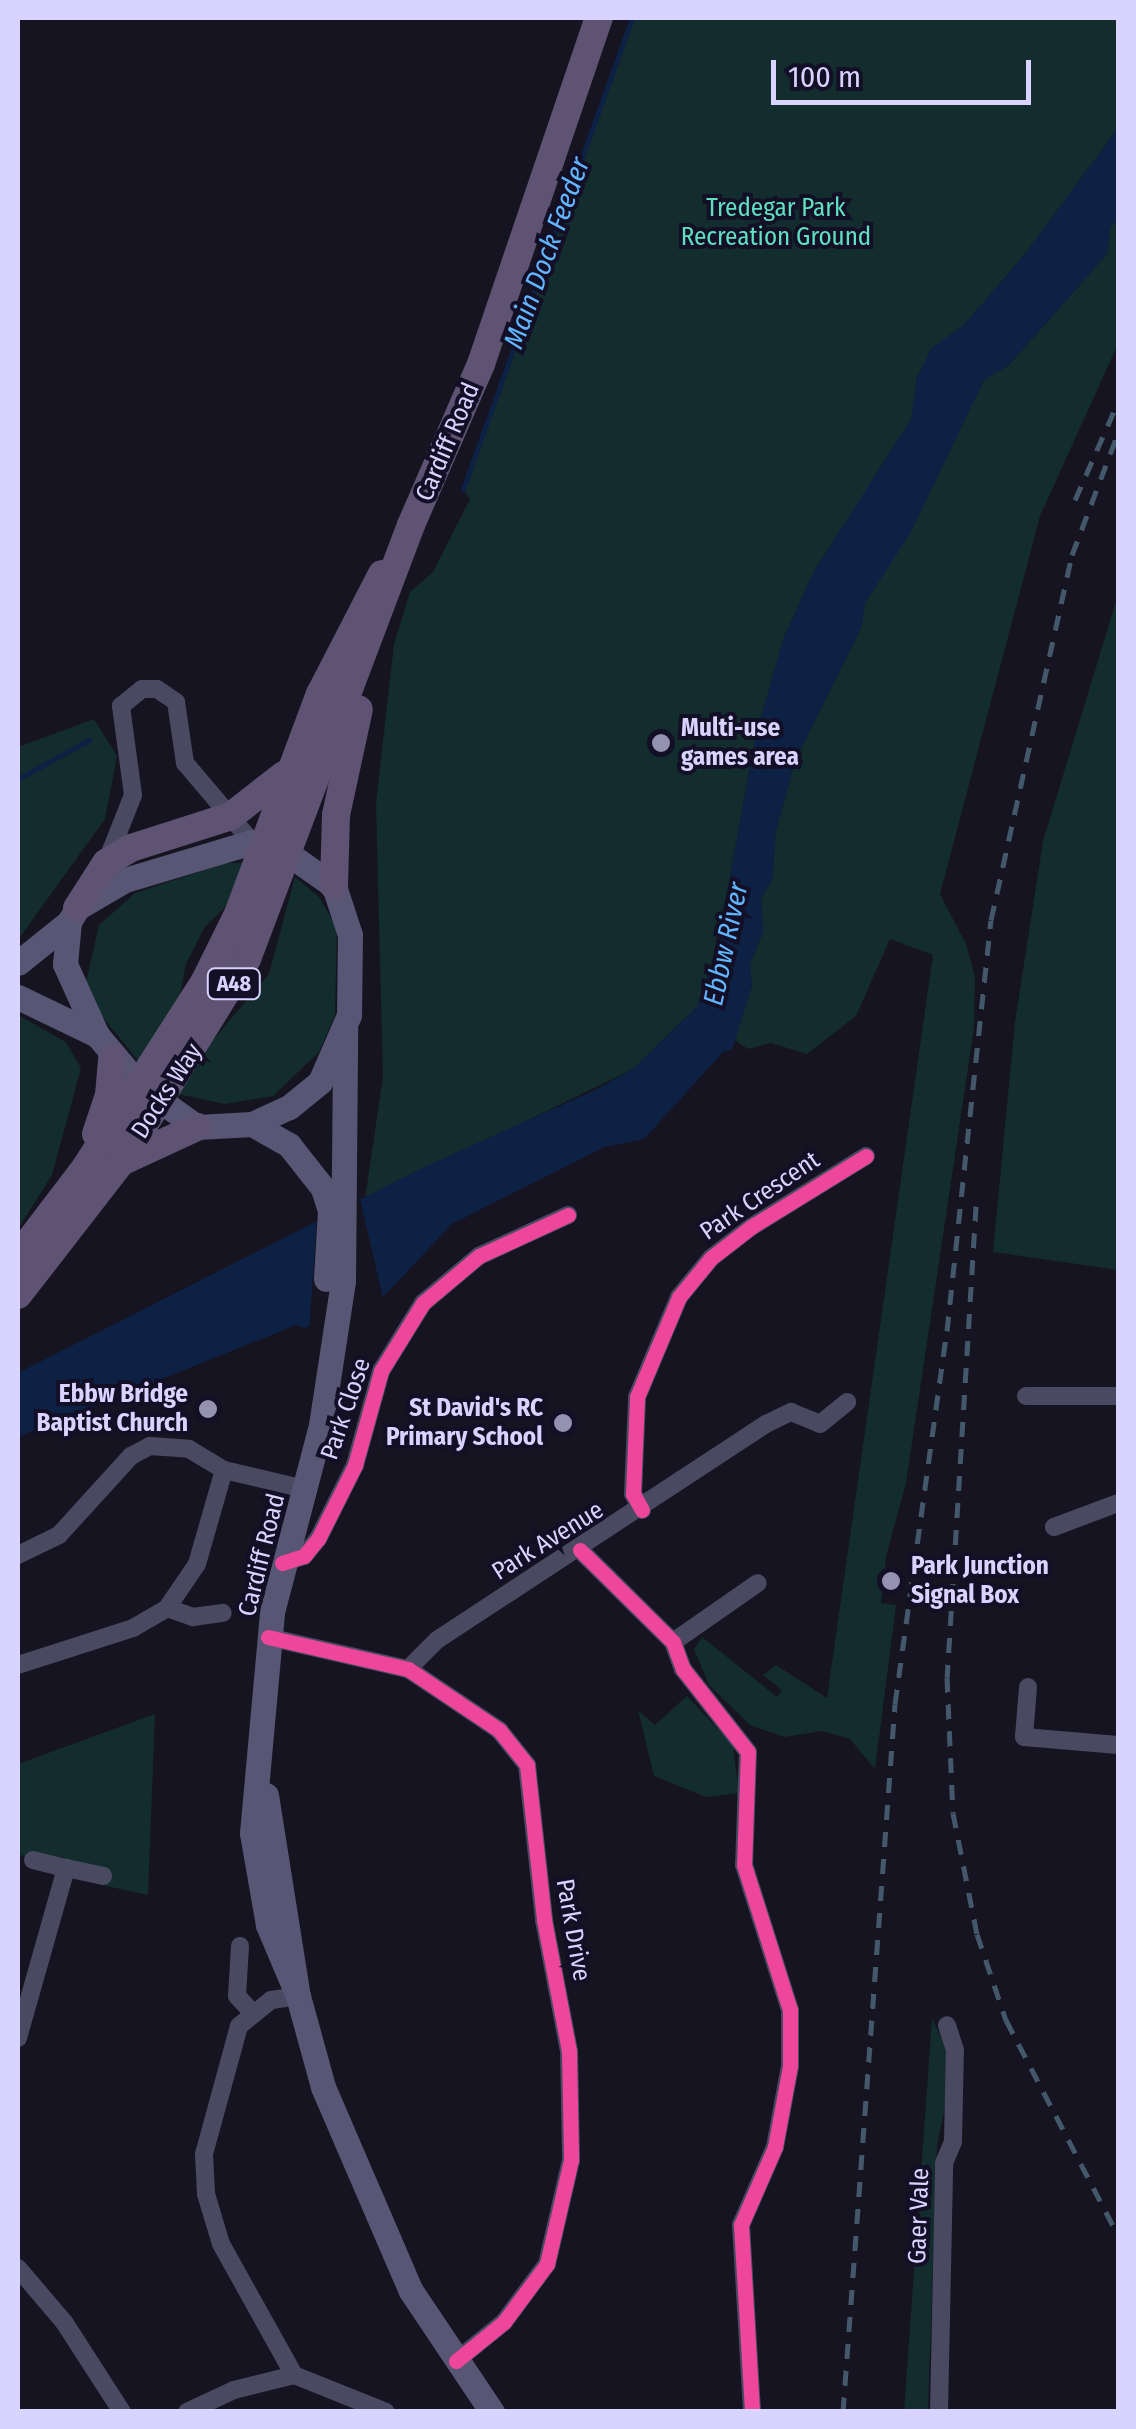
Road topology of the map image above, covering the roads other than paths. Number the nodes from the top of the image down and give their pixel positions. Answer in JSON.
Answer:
{"nodes":[{"id":1,"x":599,"y":18,"type":"edge"},
{"id":2,"x":412,"y":525,"type":"junction"},
{"id":3,"x":369,"y":643,"type":"junction"},
{"id":4,"x":290,"y":769,"type":"junction"},
{"id":5,"x":230,"y":816,"type":"junction"},
{"id":6,"x":258,"y":842,"type":"junction"},
{"id":7,"x":290,"y":855,"type":"junction"},
{"id":8,"x":106,"y":863,"type":"junction"},
{"id":9,"x":334,"y":886,"type":"junction"},
{"id":10,"x":73,"y":915,"type":"junction"},
{"id":11,"x":18,"y":964,"type":"edge"},
{"id":12,"x":18,"y":997,"type":"edge"},
{"id":13,"x":345,"y":1028,"type":"junction"},
{"id":14,"x":104,"y":1046,"type":"junction"},
{"id":15,"x":150,"y":1094,"type":"junction"},
{"id":16,"x":252,"y":1124,"type":"junction"},
{"id":17,"x":197,"y":1127,"type":"junction"},
{"id":18,"x":866,"y":1156,"type":"dead end"},
{"id":19,"x":122,"y":1162,"type":"junction"},
{"id":20,"x":85,"y":1168,"type":"junction"},
{"id":21,"x":339,"y":1207,"type":"junction"},
{"id":22,"x":568,"y":1214,"type":"dead end"},
{"id":23,"x":18,"y":1256,"type":"edge"},
{"id":24,"x":18,"y":1294,"type":"edge"},
{"id":25,"x":1026,"y":1396,"type":"dead end"},
{"id":26,"x":1118,"y":1396,"type":"edge"},
{"id":27,"x":847,"y":1402,"type":"dead end"},
{"id":28,"x":224,"y":1470,"type":"junction"},
{"id":29,"x":304,"y":1489,"type":"junction"},
{"id":30,"x":1118,"y":1503,"type":"edge"},
{"id":31,"x":642,"y":1510,"type":"junction"},
{"id":32,"x":1054,"y":1527,"type":"dead end"},
{"id":33,"x":580,"y":1550,"type":"junction"},
{"id":34,"x":18,"y":1555,"type":"edge"},
{"id":35,"x":282,"y":1563,"type":"junction"},
{"id":36,"x":758,"y":1583,"type":"dead end"},
{"id":37,"x":168,"y":1608,"type":"junction"},
{"id":38,"x":223,"y":1612,"type":"dead end"},
{"id":39,"x":268,"y":1636,"type":"junction"},
{"id":40,"x":673,"y":1642,"type":"junction"},
{"id":41,"x":18,"y":1665,"type":"edge"},
{"id":42,"x":408,"y":1669,"type":"junction"},
{"id":43,"x":1028,"y":1687,"type":"dead end"},
{"id":44,"x":1118,"y":1745,"type":"edge"},
{"id":45,"x":32,"y":1860,"type":"dead end"},
{"id":46,"x":66,"y":1868,"type":"junction"},
{"id":47,"x":103,"y":1876,"type":"dead end"},
{"id":48,"x":240,"y":1946,"type":"dead end"},
{"id":49,"x":298,"y":1996,"type":"junction"},
{"id":50,"x":251,"y":2011,"type":"junction"},
{"id":51,"x":947,"y":2025,"type":"dead end"},
{"id":52,"x":18,"y":2038,"type":"edge"},
{"id":53,"x":18,"y":2268,"type":"edge"},
{"id":54,"x":456,"y":2361,"type":"junction"},
{"id":55,"x":294,"y":2375,"type":"junction"},
{"id":56,"x":471,"y":2384,"type":"junction"},
{"id":57,"x":122,"y":2412,"type":"edge"},
{"id":58,"x":187,"y":2412,"type":"edge"},
{"id":59,"x":386,"y":2412,"type":"edge"},
{"id":60,"x":480,"y":2412,"type":"edge"},
{"id":61,"x":492,"y":2412,"type":"edge"},
{"id":62,"x":752,"y":2412,"type":"edge"},
{"id":63,"x":938,"y":2412,"type":"edge"}],
"edges":[{"from":1,"to":2,"type":"main road","name":"Cardiff Road","number":"A48"},
{"from":2,"to":3,"type":"main road","name":"Cardiff Road","number":"A48"},
{"from":2,"to":4,"type":"main road","name":"Cardiff Road","number":"A48"},
{"from":3,"to":7,"type":"main road","name":"Docks Way","number":"A48"},
{"from":3,"to":9,"type":"main road","number":"A48"},
{"from":4,"to":5,"type":"main road","number":"A48"},
{"from":4,"to":6,"type":"main road","name":"Docks Way","number":"A48"},
{"from":5,"to":6,"type":"street"},
{"from":5,"to":8,"type":"main road","number":"A48"},
{"from":5,"to":8,"type":"street"},
{"from":6,"to":7,"type":"main road"},
{"from":6,"to":10,"type":"main road"},
{"from":6,"to":15,"type":"main road","name":"Docks Way","number":"A48"},
{"from":7,"to":9,"type":"main road"},
{"from":7,"to":15,"type":"main road","name":"Docks Way","number":"A48"},
{"from":8,"to":10,"type":"main road"},
{"from":9,"to":13,"type":"main road"},
{"from":10,"to":11,"type":"main road"},
{"from":10,"to":14,"type":"main road"},
{"from":12,"to":14,"type":"main road"},
{"from":13,"to":16,"type":"main road"},
{"from":13,"to":21,"type":"main road","name":"Cardiff Road"},
{"from":14,"to":15,"type":"main road"},
{"from":14,"to":20,"type":"main road","number":"A48"},
{"from":15,"to":17,"type":"main road"},
{"from":15,"to":19,"type":"main road","name":"Docks Way","number":"A48"},
{"from":15,"to":20,"type":"main road","name":"Docks Way","number":"A48"},
{"from":16,"to":17,"type":"main road"},
{"from":16,"to":21,"type":"main road","name":"Cardiff Road"},
{"from":17,"to":19,"type":"main road","number":"A48"},
{"from":18,"to":31,"type":"street","name":"Park Crescent"},
{"from":19,"to":24,"type":"main road","name":"Docks Way","number":"A48"},
{"from":20,"to":23,"type":"main road","name":"Docks Way","number":"A48"},
{"from":21,"to":29,"type":"main road","name":"Cardiff Road"},
{"from":22,"to":35,"type":"street","name":"Park Close"},
{"from":25,"to":26,"type":"street"},
{"from":27,"to":31,"type":"street","name":"Park Avenue"},
{"from":28,"to":29,"type":"street"},
{"from":28,"to":34,"type":"street"},
{"from":28,"to":37,"type":"street"},
{"from":29,"to":35,"type":"main road","name":"Cardiff Road"},
{"from":30,"to":32,"type":"street"},
{"from":31,"to":33,"type":"street","name":"Park Avenue"},
{"from":33,"to":40,"type":"street"},
{"from":33,"to":42,"type":"street","name":"Park Avenue"},
{"from":35,"to":39,"type":"main road","name":"Cardiff Road"},
{"from":36,"to":40,"type":"street"},
{"from":37,"to":38,"type":"street"},
{"from":37,"to":41,"type":"street"},
{"from":39,"to":42,"type":"street","name":"Park Drive"},
{"from":39,"to":49,"type":"main road","name":"Cardiff Road"},
{"from":40,"to":62,"type":"street"},
{"from":42,"to":54,"type":"street","name":"Park Drive"},
{"from":43,"to":44,"type":"street"},
{"from":45,"to":46,"type":"street"},
{"from":46,"to":47,"type":"street"},
{"from":46,"to":52,"type":"street"},
{"from":48,"to":50,"type":"street"},
{"from":49,"to":50,"type":"street"},
{"from":49,"to":54,"type":"main road","name":"Cardiff Road"},
{"from":50,"to":55,"type":"street"},
{"from":51,"to":63,"type":"street","name":"Gaer Vale"},
{"from":53,"to":57,"type":"street"},
{"from":54,"to":56,"type":"main road","name":"Cardiff Road"},
{"from":55,"to":58,"type":"street"},
{"from":55,"to":59,"type":"street"},
{"from":56,"to":60,"type":"main road","name":"Cardiff Road"},
{"from":56,"to":61,"type":"main road","name":"Cardiff Road"}]}
